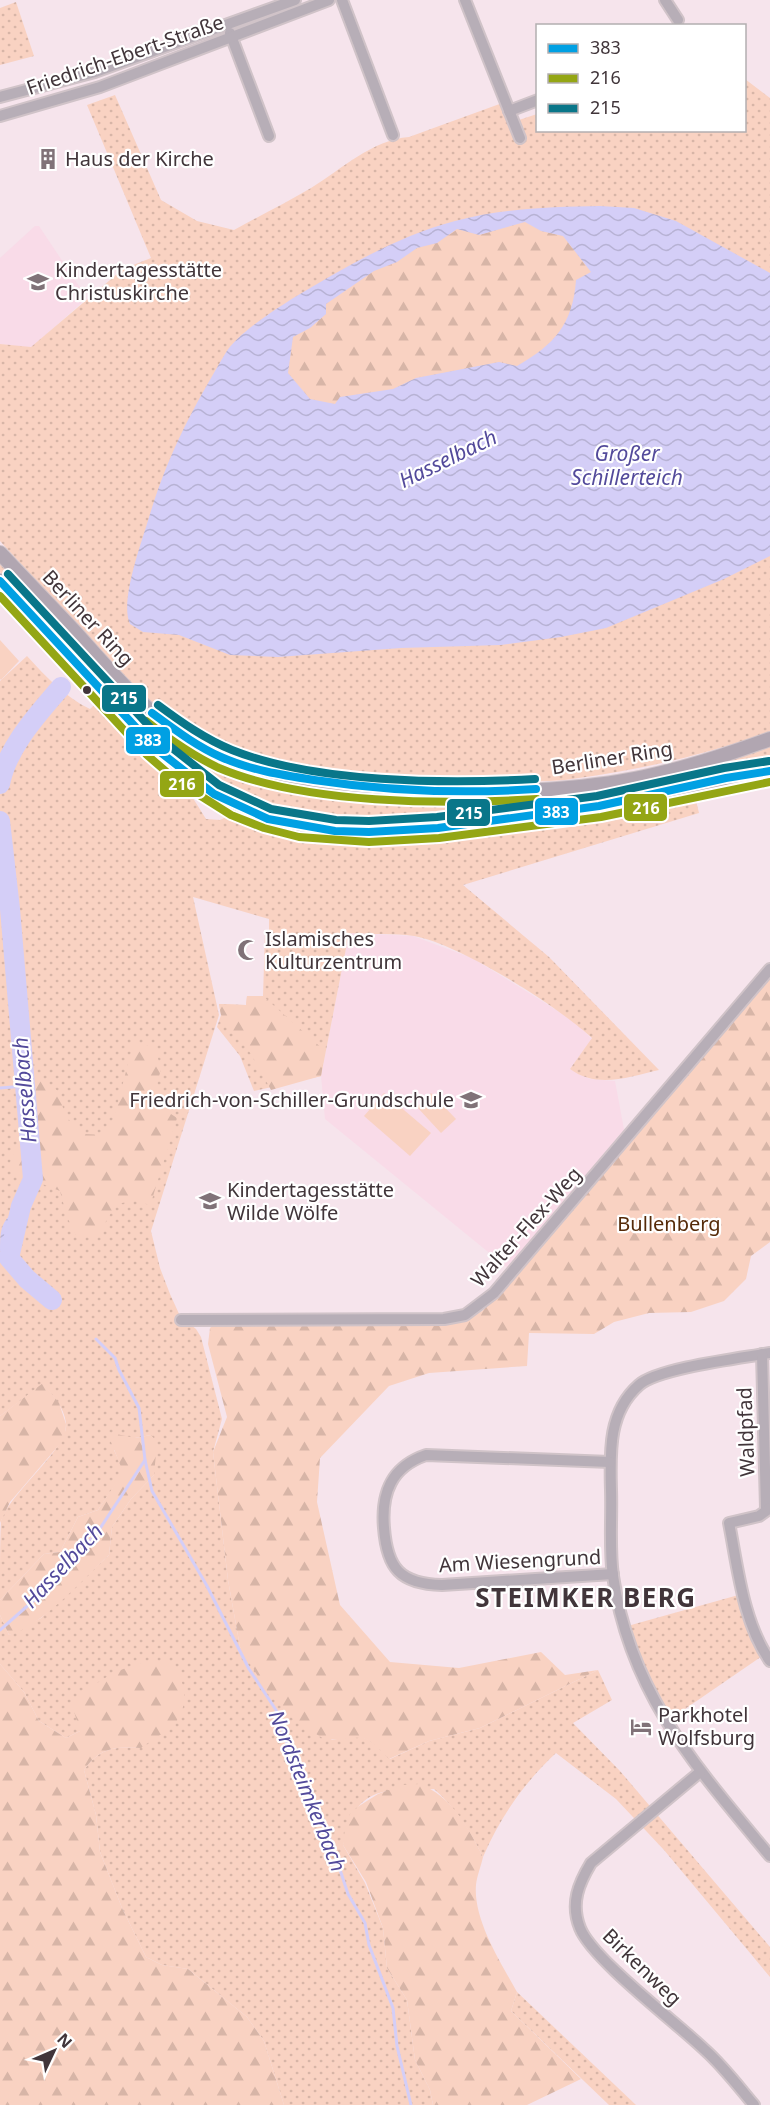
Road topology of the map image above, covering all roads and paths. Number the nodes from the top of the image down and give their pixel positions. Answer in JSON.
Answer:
{"nodes":[{"id":1,"x":278,"y":0,"type":"edge"},
{"id":2,"x":295,"y":0,"type":"edge"},
{"id":3,"x":329,"y":0,"type":"edge"},
{"id":4,"x":342,"y":0,"type":"edge"},
{"id":5,"x":465,"y":0,"type":"edge"},
{"id":6,"x":665,"y":0,"type":"edge"},
{"id":7,"x":267,"y":9,"type":"junction"},
{"id":8,"x":678,"y":20,"type":"dead end"},
{"id":9,"x":227,"y":24,"type":"junction"},
{"id":10,"x":232,"y":37,"type":"junction"},
{"id":11,"x":0,"y":97,"type":"edge"},
{"id":12,"x":536,"y":100,"type":"edge"},
{"id":13,"x":509,"y":111,"type":"junction"},
{"id":14,"x":0,"y":116,"type":"edge"},
{"id":15,"x":393,"y":135,"type":"dead end"},
{"id":16,"x":269,"y":136,"type":"dead end"},
{"id":17,"x":520,"y":138,"type":"dead end"},
{"id":18,"x":0,"y":553,"type":"edge"},
{"id":19,"x":0,"y":581,"type":"edge"},
{"id":20,"x":770,"y":739,"type":"edge"},
{"id":21,"x":770,"y":764,"type":"edge"},
{"id":22,"x":770,"y":771,"type":"edge"},
{"id":23,"x":742,"y":773,"type":"junction"},
{"id":24,"x":770,"y":969,"type":"edge"},
{"id":25,"x":180,"y":1320,"type":"dead end"},
{"id":26,"x":766,"y":1354,"type":"edge"},
{"id":27,"x":610,"y":1462,"type":"junction"},
{"id":28,"x":768,"y":1508,"type":"edge"},
{"id":29,"x":613,"y":1574,"type":"junction"},
{"id":30,"x":770,"y":1661,"type":"edge"},
{"id":31,"x":700,"y":1772,"type":"junction"},
{"id":32,"x":770,"y":1856,"type":"edge"},
{"id":33,"x":754,"y":2105,"type":"edge"}],
"edges":[{"from":1,"to":7,"type":"street"},
{"from":2,"to":7,"type":"street","name":"Friedrich-Ebert-Straße"},
{"from":3,"to":10,"type":"street","name":"Friedrich-Ebert-Straße"},
{"from":4,"to":15,"type":"street"},
{"from":5,"to":13,"type":"street"},
{"from":6,"to":8,"type":"street"},
{"from":7,"to":9,"type":"street","name":"Friedrich-Ebert-Straße"},
{"from":9,"to":10,"type":"street"},
{"from":9,"to":11,"type":"street","name":"Friedrich-Ebert-Straße"},
{"from":10,"to":14,"type":"street","name":"Friedrich-Ebert-Straße"},
{"from":10,"to":16,"type":"street"},
{"from":12,"to":13,"type":"street"},
{"from":13,"to":17,"type":"street"},
{"from":18,"to":20,"type":"main road","name":"Berliner Ring"},
{"from":19,"to":23,"type":"main road","name":"Berliner Ring"},
{"from":21,"to":23,"type":"main road","name":"Berliner Ring"},
{"from":22,"to":23,"type":"street"},
{"from":24,"to":25,"type":"street","name":"Walter-Flex-Weg"},
{"from":26,"to":27,"type":"street"},
{"from":26,"to":28,"type":"street","name":"Waldpfad"},
{"from":27,"to":29,"type":"street"},
{"from":27,"to":29,"type":"street","name":"Am Wiesengrund"},
{"from":28,"to":30,"type":"street","name":"Waldpfad"},
{"from":29,"to":31,"type":"street"},
{"from":31,"to":32,"type":"street"},
{"from":31,"to":33,"type":"street","name":"Birkenweg"}]}
